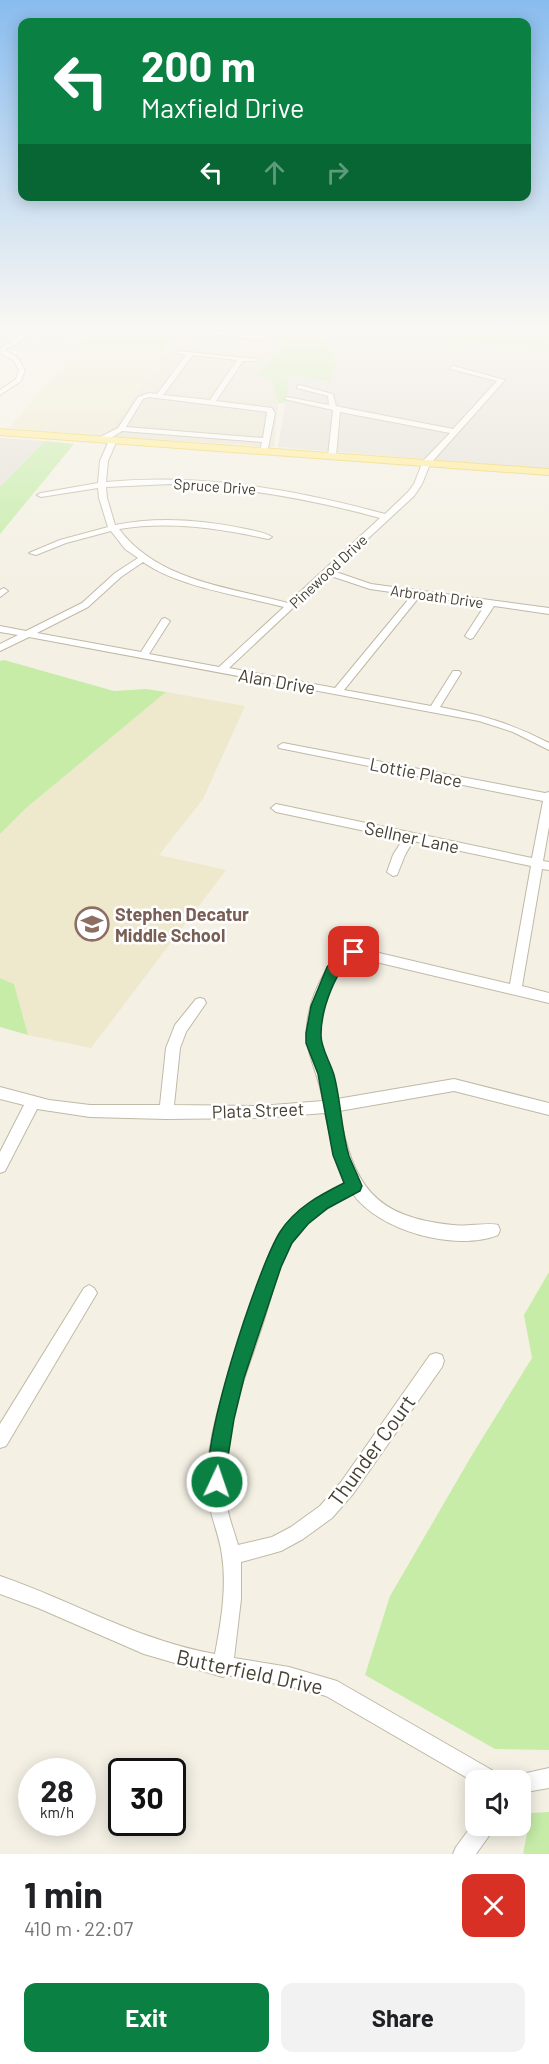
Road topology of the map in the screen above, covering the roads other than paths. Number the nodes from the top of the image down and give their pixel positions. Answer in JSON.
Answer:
{"nodes":[{"id":1,"x":131,"y":413,"type":"edge"},
{"id":2,"x":271,"y":413,"type":"edge"},
{"id":3,"x":334,"y":413,"type":"edge"},
{"id":4,"x":368,"y":413,"type":"edge"},
{"id":5,"x":473,"y":413,"type":"edge"},
{"id":6,"x":121,"y":429,"type":"junction"},
{"id":7,"x":0,"y":432,"type":"edge"},
{"id":8,"x":456,"y":432,"type":"junction"},
{"id":9,"x":102,"y":439,"type":"junction"},
{"id":10,"x":116,"y":440,"type":"junction"},
{"id":11,"x":266,"y":440,"type":"junction"},
{"id":12,"x":264,"y":451,"type":"junction"},
{"id":13,"x":332,"y":456,"type":"junction"},
{"id":14,"x":426,"y":463,"type":"junction"},
{"id":15,"x":549,"y":472,"type":"edge"},
{"id":16,"x":102,"y":485,"type":"junction"},
{"id":17,"x":41,"y":495,"type":"dead end"},
{"id":18,"x":386,"y":517,"type":"junction"},
{"id":19,"x":111,"y":528,"type":"junction"},
{"id":20,"x":268,"y":537,"type":"dead end"},
{"id":21,"x":33,"y":553,"type":"dead end"},
{"id":22,"x":143,"y":559,"type":"junction"},
{"id":23,"x":327,"y":572,"type":"junction"},
{"id":24,"x":418,"y":593,"type":"junction"},
{"id":25,"x":491,"y":603,"type":"junction"},
{"id":26,"x":290,"y":606,"type":"junction"},
{"id":27,"x":549,"y":611,"type":"edge"},
{"id":28,"x":165,"y":621,"type":"dead end"},
{"id":29,"x":0,"y":629,"type":"edge"},
{"id":30,"x":27,"y":634,"type":"junction"},
{"id":31,"x":470,"y":636,"type":"dead end"},
{"id":32,"x":0,"y":648,"type":"edge"},
{"id":33,"x":143,"y":656,"type":"junction"},
{"id":34,"x":220,"y":671,"type":"junction"},
{"id":35,"x":456,"y":673,"type":"dead end"},
{"id":36,"x":337,"y":692,"type":"junction"},
{"id":37,"x":433,"y":710,"type":"junction"},
{"id":38,"x":283,"y":746,"type":"dead end"},
{"id":39,"x":549,"y":747,"type":"edge"},
{"id":40,"x":549,"y":797,"type":"edge"},
{"id":41,"x":276,"y":808,"type":"dead end"},
{"id":42,"x":410,"y":837,"type":"junction"},
{"id":43,"x":536,"y":863,"type":"junction"},
{"id":44,"x":549,"y":866,"type":"edge"},
{"id":45,"x":393,"y":872,"type":"dead end"},
{"id":46,"x":515,"y":989,"type":"junction"},
{"id":47,"x":549,"y":998,"type":"edge"},
{"id":48,"x":200,"y":1003,"type":"dead end"},
{"id":49,"x":0,"y":1093,"type":"edge"},
{"id":50,"x":33,"y":1102,"type":"junction"},
{"id":51,"x":331,"y":1106,"type":"junction"},
{"id":52,"x":549,"y":1108,"type":"edge"},
{"id":53,"x":166,"y":1113,"type":"junction"},
{"id":54,"x":0,"y":1166,"type":"edge"},
{"id":55,"x":354,"y":1186,"type":"junction"},
{"id":56,"x":494,"y":1230,"type":"dead end"},
{"id":57,"x":89,"y":1293,"type":"dead end"},
{"id":58,"x":436,"y":1361,"type":"dead end"},
{"id":59,"x":0,"y":1440,"type":"edge"},
{"id":60,"x":232,"y":1554,"type":"junction"},
{"id":61,"x":0,"y":1585,"type":"edge"},
{"id":62,"x":223,"y":1667,"type":"junction"},
{"id":63,"x":473,"y":1770,"type":"edge"},
{"id":64,"x":549,"y":1778,"type":"edge"},
{"id":65,"x":531,"y":1781,"type":"edge"},
{"id":66,"x":476,"y":1836,"type":"edge"},
{"id":67,"x":463,"y":1854,"type":"edge"}],
"edges":[{"from":1,"to":6,"type":"street"},
{"from":2,"to":11,"type":"street"},
{"from":3,"to":13,"type":"street"},
{"from":4,"to":8,"type":"street"},
{"from":5,"to":8,"type":"street","name":"Pinewood Drive"},
{"from":6,"to":9,"type":"street"},
{"from":6,"to":10,"type":"street"},
{"from":6,"to":11,"type":"street"},
{"from":7,"to":9,"type":"main road"},
{"from":8,"to":14,"type":"street","name":"Pinewood Drive"},
{"from":9,"to":10,"type":"main road"},
{"from":10,"to":12,"type":"main road"},
{"from":10,"to":16,"type":"street"},
{"from":11,"to":12,"type":"street"},
{"from":12,"to":13,"type":"main road"},
{"from":13,"to":14,"type":"main road"},
{"from":14,"to":15,"type":"main road"},
{"from":14,"to":18,"type":"street","name":"Pinewood Drive"},
{"from":16,"to":17,"type":"street","name":"Spruce Drive"},
{"from":16,"to":18,"type":"street","name":"Spruce Drive"},
{"from":16,"to":19,"type":"street"},
{"from":18,"to":23,"type":"street","name":"Pinewood Drive"},
{"from":19,"to":20,"type":"street"},
{"from":19,"to":21,"type":"street"},
{"from":19,"to":22,"type":"street"},
{"from":22,"to":26,"type":"street"},
{"from":22,"to":30,"type":"street"},
{"from":23,"to":24,"type":"street","name":"Arbroath Drive"},
{"from":23,"to":26,"type":"street","name":"Pinewood Drive"},
{"from":24,"to":25,"type":"street","name":"Arbroath Drive"},
{"from":24,"to":36,"type":"street"},
{"from":25,"to":27,"type":"street","name":"Arbroath Drive"},
{"from":25,"to":31,"type":"street"},
{"from":26,"to":34,"type":"street","name":"Pinewood Drive"},
{"from":28,"to":33,"type":"street"},
{"from":29,"to":30,"type":"street","name":"Alan Drive"},
{"from":30,"to":32,"type":"street"},
{"from":30,"to":33,"type":"street","name":"Alan Drive"},
{"from":33,"to":34,"type":"street","name":"Alan Drive"},
{"from":34,"to":36,"type":"street","name":"Alan Drive"},
{"from":35,"to":37,"type":"street"},
{"from":36,"to":37,"type":"street","name":"Alan Drive"},
{"from":37,"to":39,"type":"street","name":"Alan Drive"},
{"from":38,"to":40,"type":"street","name":"Lottie Place"},
{"from":40,"to":43,"type":"street"},
{"from":41,"to":42,"type":"street","name":"Sellner Lane"},
{"from":42,"to":43,"type":"street","name":"Sellner Lane"},
{"from":42,"to":45,"type":"street"},
{"from":43,"to":44,"type":"street","name":"Sellner Lane"},
{"from":43,"to":46,"type":"street"},
{"from":46,"to":47,"type":"street"},
{"from":46,"to":51,"type":"street"},
{"from":48,"to":53,"type":"street"},
{"from":49,"to":50,"type":"street","name":"Plata Street"},
{"from":50,"to":53,"type":"street","name":"Plata Street"},
{"from":50,"to":54,"type":"street"},
{"from":51,"to":52,"type":"street","name":"Plata Street"},
{"from":51,"to":53,"type":"street","name":"Plata Street"},
{"from":51,"to":55,"type":"street"},
{"from":55,"to":56,"type":"street"},
{"from":55,"to":60,"type":"street"},
{"from":57,"to":59,"type":"street"},
{"from":58,"to":60,"type":"street","name":"Thunder Court"},
{"from":60,"to":62,"type":"street"},
{"from":61,"to":62,"type":"street","name":"Butterfield Drive"},
{"from":62,"to":63,"type":"street","name":"Butterfield Drive"},
{"from":64,"to":65,"type":"street"},
{"from":66,"to":67,"type":"street"}]}
